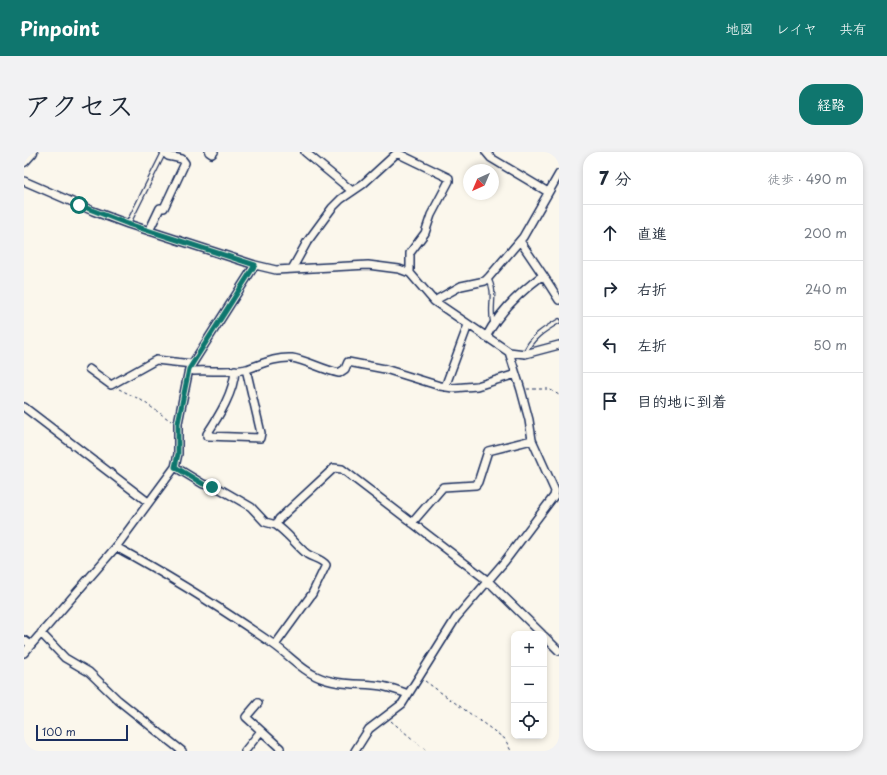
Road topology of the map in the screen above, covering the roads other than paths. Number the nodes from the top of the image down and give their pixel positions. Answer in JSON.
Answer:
{"nodes":[{"id":1,"x":32,"y":152,"type":"edge"},
{"id":2,"x":164,"y":152,"type":"edge"},
{"id":3,"x":209,"y":152,"type":"edge"},
{"id":4,"x":214,"y":152,"type":"edge"},
{"id":5,"x":305,"y":152,"type":"edge"},
{"id":6,"x":398,"y":152,"type":"edge"},
{"id":7,"x":486,"y":152,"type":"edge"},
{"id":8,"x":24,"y":161,"type":"edge"},
{"id":9,"x":559,"y":174,"type":"edge"},
{"id":10,"x":24,"y":181,"type":"edge"},
{"id":11,"x":352,"y":191,"type":"junction"},
{"id":12,"x":548,"y":192,"type":"junction"},
{"id":13,"x":128,"y":224,"type":"junction"},
{"id":14,"x":149,"y":230,"type":"junction"},
{"id":15,"x":520,"y":241,"type":"junction"},
{"id":16,"x":255,"y":265,"type":"junction"},
{"id":17,"x":292,"y":269,"type":"junction"},
{"id":18,"x":410,"y":273,"type":"junction"},
{"id":19,"x":543,"y":276,"type":"junction"},
{"id":20,"x":488,"y":278,"type":"junction"},
{"id":21,"x":434,"y":300,"type":"junction"},
{"id":22,"x":559,"y":300,"type":"edge"},
{"id":23,"x":559,"y":321,"type":"edge"},
{"id":24,"x":493,"y":324,"type":"junction"},
{"id":25,"x":468,"y":325,"type":"junction"},
{"id":26,"x":486,"y":337,"type":"junction"},
{"id":27,"x":559,"y":345,"type":"edge"},
{"id":28,"x":509,"y":352,"type":"junction"},
{"id":29,"x":526,"y":354,"type":"junction"},
{"id":30,"x":190,"y":366,"type":"junction"},
{"id":31,"x":89,"y":369,"type":"dead end"},
{"id":32,"x":246,"y":369,"type":"junction"},
{"id":33,"x":235,"y":370,"type":"junction"},
{"id":34,"x":516,"y":374,"type":"junction"},
{"id":35,"x":445,"y":387,"type":"junction"},
{"id":36,"x":24,"y":407,"type":"edge"},
{"id":37,"x":532,"y":440,"type":"junction"},
{"id":38,"x":175,"y":467,"type":"junction"},
{"id":39,"x":557,"y":492,"type":"edge"},
{"id":40,"x":148,"y":502,"type":"junction"},
{"id":41,"x":412,"y":523,"type":"junction"},
{"id":42,"x":276,"y":525,"type":"junction"},
{"id":43,"x":116,"y":546,"type":"junction"},
{"id":44,"x":488,"y":582,"type":"junction"},
{"id":45,"x":539,"y":631,"type":"edge"},
{"id":46,"x":41,"y":633,"type":"junction"},
{"id":47,"x":547,"y":639,"type":"edge"},
{"id":48,"x":24,"y":640,"type":"edge"},
{"id":49,"x":274,"y":644,"type":"junction"},
{"id":50,"x":31,"y":645,"type":"junction"},
{"id":51,"x":559,"y":650,"type":"edge"},
{"id":52,"x":24,"y":653,"type":"edge"},
{"id":53,"x":408,"y":694,"type":"junction"},
{"id":54,"x":258,"y":703,"type":"dead end"},
{"id":55,"x":261,"y":731,"type":"junction"},
{"id":56,"x":280,"y":748,"type":"dead end"},
{"id":57,"x":182,"y":751,"type":"edge"},
{"id":58,"x":245,"y":751,"type":"edge"},
{"id":59,"x":355,"y":751,"type":"edge"}],
"edges":[{"from":1,"to":8,"type":"street"},
{"from":2,"to":13,"type":"lane"},
{"from":2,"to":14,"type":"street"},
{"from":3,"to":4,"type":"street"},
{"from":5,"to":11,"type":"street"},
{"from":6,"to":11,"type":"street"},
{"from":6,"to":18,"type":"street"},
{"from":7,"to":12,"type":"street"},
{"from":9,"to":12,"type":"street"},
{"from":10,"to":13,"type":"street"},
{"from":11,"to":17,"type":"street"},
{"from":12,"to":15,"type":"street"},
{"from":13,"to":14,"type":"street"},
{"from":14,"to":16,"type":"street"},
{"from":15,"to":19,"type":"street"},
{"from":15,"to":20,"type":"street"},
{"from":16,"to":17,"type":"street"},
{"from":16,"to":30,"type":"street"},
{"from":17,"to":18,"type":"street"},
{"from":18,"to":21,"type":"street"},
{"from":19,"to":22,"type":"street"},
{"from":19,"to":24,"type":"street"},
{"from":20,"to":21,"type":"street"},
{"from":20,"to":24,"type":"lane"},
{"from":21,"to":25,"type":"street"},
{"from":23,"to":29,"type":"lane"},
{"from":24,"to":26,"type":"street"},
{"from":25,"to":26,"type":"street"},
{"from":25,"to":35,"type":"street"},
{"from":26,"to":28,"type":"street"},
{"from":27,"to":29,"type":"street"},
{"from":28,"to":29,"type":"street"},
{"from":28,"to":34,"type":"street"},
{"from":30,"to":31,"type":"street"},
{"from":30,"to":33,"type":"street"},
{"from":30,"to":38,"type":"street"},
{"from":32,"to":33,"type":"street"},
{"from":32,"to":33,"type":"street"},
{"from":32,"to":35,"type":"street"},
{"from":34,"to":35,"type":"street"},
{"from":34,"to":37,"type":"street"},
{"from":36,"to":40,"type":"street"},
{"from":37,"to":39,"type":"street"},
{"from":37,"to":41,"type":"street"},
{"from":38,"to":40,"type":"street"},
{"from":38,"to":42,"type":"street"},
{"from":39,"to":44,"type":"street"},
{"from":40,"to":43,"type":"street"},
{"from":41,"to":42,"type":"street"},
{"from":41,"to":44,"type":"street"},
{"from":42,"to":49,"type":"street"},
{"from":43,"to":46,"type":"street"},
{"from":43,"to":49,"type":"street"},
{"from":44,"to":45,"type":"street"},
{"from":44,"to":53,"type":"street"},
{"from":46,"to":50,"type":"street"},
{"from":46,"to":57,"type":"street"},
{"from":47,"to":51,"type":"street"},
{"from":48,"to":50,"type":"street"},
{"from":49,"to":53,"type":"street"},
{"from":50,"to":52,"type":"street"},
{"from":53,"to":59,"type":"street"},
{"from":54,"to":55,"type":"street"},
{"from":55,"to":56,"type":"street"},
{"from":55,"to":58,"type":"street"}]}
